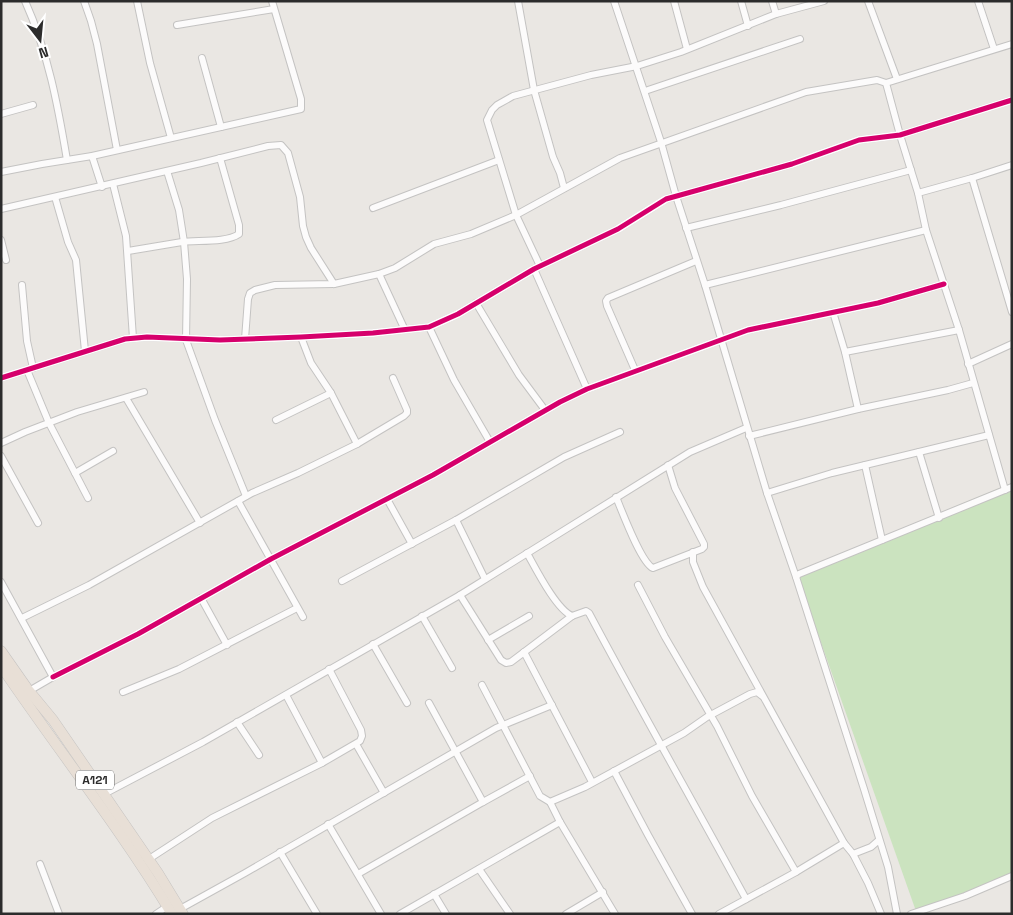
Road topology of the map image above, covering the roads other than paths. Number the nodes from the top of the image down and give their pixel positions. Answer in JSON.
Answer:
{"nodes":[{"id":1,"x":25,"y":1,"type":"edge"},
{"id":2,"x":84,"y":1,"type":"edge"},
{"id":3,"x":137,"y":1,"type":"edge"},
{"id":4,"x":272,"y":1,"type":"edge"},
{"id":5,"x":518,"y":1,"type":"edge"},
{"id":6,"x":614,"y":1,"type":"edge"},
{"id":7,"x":674,"y":1,"type":"edge"},
{"id":8,"x":741,"y":1,"type":"edge"},
{"id":9,"x":772,"y":1,"type":"edge"},
{"id":10,"x":824,"y":1,"type":"edge"},
{"id":11,"x":868,"y":1,"type":"edge"},
{"id":12,"x":978,"y":1,"type":"edge"},
{"id":13,"x":274,"y":9,"type":"junction"},
{"id":14,"x":776,"y":14,"type":"junction"},
{"id":15,"x":177,"y":25,"type":"dead end"},
{"id":16,"x":748,"y":26,"type":"junction"},
{"id":17,"x":800,"y":39,"type":"dead end"},
{"id":18,"x":1012,"y":44,"type":"edge"},
{"id":19,"x":994,"y":49,"type":"junction"},
{"id":20,"x":688,"y":50,"type":"junction"},
{"id":21,"x":202,"y":58,"type":"dead end"},
{"id":22,"x":637,"y":66,"type":"junction"},
{"id":23,"x":897,"y":79,"type":"junction"},
{"id":24,"x":886,"y":83,"type":"junction"},
{"id":25,"x":534,"y":90,"type":"junction"},
{"id":26,"x":644,"y":91,"type":"junction"},
{"id":27,"x":1012,"y":100,"type":"edge"},
{"id":28,"x":33,"y":105,"type":"dead end"},
{"id":29,"x":1,"y":114,"type":"edge"},
{"id":30,"x":221,"y":127,"type":"junction"},
{"id":31,"x":900,"y":135,"type":"junction"},
{"id":32,"x":171,"y":138,"type":"junction"},
{"id":33,"x":661,"y":142,"type":"junction"},
{"id":34,"x":117,"y":150,"type":"junction"},
{"id":35,"x":92,"y":156,"type":"junction"},
{"id":36,"x":220,"y":158,"type":"junction"},
{"id":37,"x":67,"y":160,"type":"junction"},
{"id":38,"x":498,"y":160,"type":"junction"},
{"id":39,"x":1012,"y":164,"type":"edge"},
{"id":40,"x":910,"y":170,"type":"junction"},
{"id":41,"x":168,"y":171,"type":"junction"},
{"id":42,"x":1,"y":172,"type":"edge"},
{"id":43,"x":972,"y":178,"type":"junction"},
{"id":44,"x":113,"y":184,"type":"junction"},
{"id":45,"x":102,"y":187,"type":"junction"},
{"id":46,"x":564,"y":188,"type":"junction"},
{"id":47,"x":918,"y":193,"type":"junction"},
{"id":48,"x":676,"y":196,"type":"junction"},
{"id":49,"x":55,"y":197,"type":"junction"},
{"id":50,"x":373,"y":208,"type":"dead end"},
{"id":51,"x":1,"y":209,"type":"edge"},
{"id":52,"x":516,"y":215,"type":"junction"},
{"id":53,"x":686,"y":228,"type":"junction"},
{"id":54,"x":926,"y":230,"type":"junction"},
{"id":55,"x":1,"y":240,"type":"edge"},
{"id":56,"x":184,"y":242,"type":"junction"},
{"id":57,"x":128,"y":251,"type":"junction"},
{"id":58,"x":6,"y":260,"type":"dead end"},
{"id":59,"x":696,"y":260,"type":"junction"},
{"id":60,"x":537,"y":267,"type":"junction"},
{"id":61,"x":379,"y":274,"type":"junction"},
{"id":62,"x":334,"y":284,"type":"junction"},
{"id":63,"x":944,"y":284,"type":"junction"},
{"id":64,"x":22,"y":285,"type":"dead end"},
{"id":65,"x":705,"y":285,"type":"junction"},
{"id":66,"x":476,"y":303,"type":"junction"},
{"id":67,"x":833,"y":312,"type":"junction"},
{"id":68,"x":1012,"y":312,"type":"edge"},
{"id":69,"x":429,"y":326,"type":"junction"},
{"id":70,"x":404,"y":328,"type":"junction"},
{"id":71,"x":959,"y":330,"type":"junction"},
{"id":72,"x":301,"y":337,"type":"junction"},
{"id":73,"x":133,"y":338,"type":"junction"},
{"id":74,"x":245,"y":339,"type":"junction"},
{"id":75,"x":721,"y":339,"type":"junction"},
{"id":76,"x":186,"y":340,"type":"junction"},
{"id":77,"x":1012,"y":344,"type":"edge"},
{"id":78,"x":85,"y":351,"type":"junction"},
{"id":79,"x":845,"y":352,"type":"junction"},
{"id":80,"x":968,"y":364,"type":"junction"},
{"id":81,"x":30,"y":369,"type":"junction"},
{"id":82,"x":635,"y":370,"type":"junction"},
{"id":83,"x":1,"y":378,"type":"edge"},
{"id":84,"x":393,"y":378,"type":"dead end"},
{"id":85,"x":974,"y":383,"type":"junction"},
{"id":86,"x":587,"y":389,"type":"junction"},
{"id":87,"x":144,"y":392,"type":"dead end"},
{"id":88,"x":331,"y":393,"type":"junction"},
{"id":89,"x":126,"y":398,"type":"junction"},
{"id":90,"x":858,"y":409,"type":"junction"},
{"id":91,"x":545,"y":410,"type":"junction"},
{"id":92,"x":276,"y":420,"type":"dead end"},
{"id":93,"x":49,"y":423,"type":"junction"},
{"id":94,"x":746,"y":428,"type":"junction"},
{"id":95,"x":620,"y":432,"type":"dead end"},
{"id":96,"x":989,"y":435,"type":"junction"},
{"id":97,"x":749,"y":436,"type":"junction"},
{"id":98,"x":490,"y":442,"type":"junction"},
{"id":99,"x":1,"y":443,"type":"edge"},
{"id":100,"x":357,"y":444,"type":"junction"},
{"id":101,"x":113,"y":451,"type":"dead end"},
{"id":102,"x":918,"y":452,"type":"junction"},
{"id":103,"x":1,"y":456,"type":"edge"},
{"id":104,"x":668,"y":465,"type":"junction"},
{"id":105,"x":865,"y":465,"type":"junction"},
{"id":106,"x":74,"y":473,"type":"junction"},
{"id":107,"x":1008,"y":488,"type":"edge"},
{"id":108,"x":766,"y":493,"type":"junction"},
{"id":109,"x":246,"y":496,"type":"junction"},
{"id":110,"x":616,"y":497,"type":"junction"},
{"id":111,"x":88,"y":498,"type":"dead end"},
{"id":112,"x":387,"y":499,"type":"junction"},
{"id":113,"x":238,"y":501,"type":"junction"},
{"id":114,"x":939,"y":518,"type":"junction"},
{"id":115,"x":456,"y":520,"type":"junction"},
{"id":116,"x":38,"y":522,"type":"dead end"},
{"id":117,"x":200,"y":523,"type":"junction"},
{"id":118,"x":882,"y":540,"type":"junction"},
{"id":119,"x":412,"y":544,"type":"junction"},
{"id":120,"x":693,"y":552,"type":"junction"},
{"id":121,"x":527,"y":553,"type":"junction"},
{"id":122,"x":271,"y":559,"type":"junction"},
{"id":123,"x":796,"y":578,"type":"junction"},
{"id":124,"x":485,"y":579,"type":"junction"},
{"id":125,"x":342,"y":581,"type":"dead end"},
{"id":126,"x":1,"y":582,"type":"edge"},
{"id":127,"x":638,"y":585,"type":"dead end"},
{"id":128,"x":460,"y":595,"type":"junction"},
{"id":129,"x":201,"y":598,"type":"junction"},
{"id":130,"x":297,"y":608,"type":"junction"},
{"id":131,"x":422,"y":616,"type":"junction"},
{"id":132,"x":529,"y":616,"type":"dead end"},
{"id":133,"x":572,"y":616,"type":"junction"},
{"id":134,"x":303,"y":617,"type":"dead end"},
{"id":135,"x":22,"y":618,"type":"junction"},
{"id":136,"x":488,"y":640,"type":"junction"},
{"id":137,"x":373,"y":644,"type":"junction"},
{"id":138,"x":227,"y":645,"type":"junction"},
{"id":139,"x":1,"y":652,"type":"edge"},
{"id":140,"x":524,"y":652,"type":"junction"},
{"id":141,"x":1,"y":666,"type":"edge"},
{"id":142,"x":452,"y":668,"type":"dead end"},
{"id":143,"x":329,"y":669,"type":"junction"},
{"id":144,"x":53,"y":677,"type":"junction"},
{"id":145,"x":482,"y":685,"type":"dead end"},
{"id":146,"x":28,"y":691,"type":"junction"},
{"id":147,"x":123,"y":692,"type":"dead end"},
{"id":148,"x":286,"y":695,"type":"junction"},
{"id":149,"x":764,"y":697,"type":"junction"},
{"id":150,"x":407,"y":702,"type":"dead end"},
{"id":151,"x":429,"y":703,"type":"dead end"},
{"id":152,"x":552,"y":705,"type":"junction"},
{"id":153,"x":710,"y":716,"type":"junction"},
{"id":154,"x":237,"y":722,"type":"junction"},
{"id":155,"x":503,"y":725,"type":"junction"},
{"id":156,"x":356,"y":744,"type":"junction"},
{"id":157,"x":661,"y":744,"type":"junction"},
{"id":158,"x":456,"y":752,"type":"junction"},
{"id":159,"x":259,"y":755,"type":"dead end"},
{"id":160,"x":322,"y":763,"type":"junction"},
{"id":161,"x":614,"y":771,"type":"junction"},
{"id":162,"x":530,"y":776,"type":"junction"},
{"id":163,"x":592,"y":782,"type":"junction"},
{"id":164,"x":384,"y":793,"type":"junction"},
{"id":165,"x":104,"y":794,"type":"junction"},
{"id":166,"x":483,"y":802,"type":"junction"},
{"id":167,"x":550,"y":802,"type":"junction"},
{"id":168,"x":560,"y":822,"type":"junction"},
{"id":169,"x":328,"y":824,"type":"junction"},
{"id":170,"x":879,"y":840,"type":"junction"},
{"id":171,"x":844,"y":843,"type":"junction"},
{"id":172,"x":280,"y":852,"type":"junction"},
{"id":173,"x":853,"y":854,"type":"junction"},
{"id":174,"x":149,"y":859,"type":"junction"},
{"id":175,"x":40,"y":864,"type":"dead end"},
{"id":176,"x":479,"y":869,"type":"junction"},
{"id":177,"x":796,"y":872,"type":"junction"},
{"id":178,"x":358,"y":874,"type":"junction"},
{"id":179,"x":1012,"y":876,"type":"edge"},
{"id":180,"x":603,"y":892,"type":"junction"},
{"id":181,"x":434,"y":894,"type":"junction"},
{"id":182,"x":746,"y":899,"type":"junction"},
{"id":183,"x":176,"y":911,"type":"edge"},
{"id":184,"x":59,"y":914,"type":"edge"},
{"id":185,"x":156,"y":914,"type":"edge"},
{"id":186,"x":318,"y":914,"type":"edge"},
{"id":187,"x":381,"y":914,"type":"edge"},
{"id":188,"x":400,"y":914,"type":"edge"},
{"id":189,"x":446,"y":914,"type":"edge"},
{"id":190,"x":510,"y":914,"type":"edge"},
{"id":191,"x":566,"y":914,"type":"edge"},
{"id":192,"x":615,"y":914,"type":"edge"},
{"id":193,"x":692,"y":914,"type":"edge"},
{"id":194,"x":719,"y":914,"type":"edge"},
{"id":195,"x":881,"y":914,"type":"edge"},
{"id":196,"x":897,"y":914,"type":"edge"},
{"id":197,"x":911,"y":914,"type":"edge"}],
"edges":[{"from":1,"to":37,"type":"street"},
{"from":2,"to":34,"type":"street"},
{"from":3,"to":32,"type":"street"},
{"from":4,"to":13,"type":"street"},
{"from":5,"to":25,"type":"street"},
{"from":6,"to":22,"type":"street"},
{"from":7,"to":20,"type":"street"},
{"from":8,"to":16,"type":"street"},
{"from":9,"to":14,"type":"street"},
{"from":10,"to":14,"type":"street"},
{"from":11,"to":23,"type":"street"},
{"from":12,"to":19,"type":"street"},
{"from":13,"to":15,"type":"street"},
{"from":13,"to":30,"type":"street"},
{"from":14,"to":16,"type":"street"},
{"from":16,"to":20,"type":"street"},
{"from":17,"to":26,"type":"street"},
{"from":18,"to":19,"type":"street"},
{"from":19,"to":23,"type":"street"},
{"from":20,"to":22,"type":"street"},
{"from":21,"to":30,"type":"street"},
{"from":22,"to":25,"type":"street"},
{"from":22,"to":26,"type":"street"},
{"from":23,"to":24,"type":"street"},
{"from":24,"to":31,"type":"street"},
{"from":24,"to":33,"type":"street"},
{"from":25,"to":38,"type":"street"},
{"from":25,"to":46,"type":"street"},
{"from":26,"to":33,"type":"street"},
{"from":27,"to":31,"type":"street"},
{"from":28,"to":29,"type":"street"},
{"from":30,"to":32,"type":"street"},
{"from":31,"to":40,"type":"street"},
{"from":31,"to":48,"type":"street"},
{"from":32,"to":34,"type":"street"},
{"from":33,"to":46,"type":"street"},
{"from":33,"to":48,"type":"street"},
{"from":34,"to":35,"type":"street"},
{"from":35,"to":37,"type":"street"},
{"from":35,"to":45,"type":"street"},
{"from":36,"to":41,"type":"street"},
{"from":36,"to":56,"type":"street"},
{"from":36,"to":62,"type":"street"},
{"from":37,"to":42,"type":"street"},
{"from":38,"to":50,"type":"street"},
{"from":38,"to":52,"type":"street"},
{"from":39,"to":43,"type":"street"},
{"from":40,"to":47,"type":"street"},
{"from":40,"to":53,"type":"street"},
{"from":41,"to":44,"type":"street"},
{"from":41,"to":56,"type":"street"},
{"from":43,"to":47,"type":"street"},
{"from":43,"to":68,"type":"street"},
{"from":44,"to":45,"type":"street"},
{"from":44,"to":57,"type":"street"},
{"from":45,"to":49,"type":"street"},
{"from":46,"to":52,"type":"street"},
{"from":47,"to":54,"type":"street"},
{"from":48,"to":53,"type":"street"},
{"from":48,"to":60,"type":"street"},
{"from":49,"to":51,"type":"street"},
{"from":49,"to":78,"type":"street"},
{"from":52,"to":60,"type":"street"},
{"from":52,"to":61,"type":"street"},
{"from":53,"to":59,"type":"street"},
{"from":54,"to":63,"type":"street"},
{"from":54,"to":65,"type":"street"},
{"from":55,"to":58,"type":"street"},
{"from":56,"to":57,"type":"street"},
{"from":56,"to":76,"type":"street"},
{"from":57,"to":73,"type":"street"},
{"from":59,"to":65,"type":"street"},
{"from":59,"to":82,"type":"street"},
{"from":60,"to":66,"type":"street"},
{"from":60,"to":86,"type":"street"},
{"from":61,"to":62,"type":"street"},
{"from":61,"to":70,"type":"street"},
{"from":62,"to":74,"type":"street"},
{"from":63,"to":67,"type":"street"},
{"from":63,"to":71,"type":"street"},
{"from":64,"to":81,"type":"street"},
{"from":65,"to":75,"type":"street"},
{"from":66,"to":69,"type":"street"},
{"from":66,"to":91,"type":"street"},
{"from":67,"to":75,"type":"street"},
{"from":67,"to":79,"type":"street"},
{"from":69,"to":70,"type":"street"},
{"from":69,"to":98,"type":"street"},
{"from":70,"to":72,"type":"street"},
{"from":71,"to":79,"type":"street"},
{"from":71,"to":80,"type":"street"},
{"from":72,"to":74,"type":"street"},
{"from":72,"to":88,"type":"street"},
{"from":73,"to":76,"type":"street"},
{"from":73,"to":78,"type":"street"},
{"from":74,"to":76,"type":"street"},
{"from":75,"to":82,"type":"street"},
{"from":75,"to":94,"type":"street"},
{"from":76,"to":109,"type":"street"},
{"from":77,"to":80,"type":"street"},
{"from":78,"to":81,"type":"street"},
{"from":79,"to":90,"type":"street"},
{"from":80,"to":85,"type":"street"},
{"from":81,"to":83,"type":"street"},
{"from":81,"to":93,"type":"street"},
{"from":82,"to":86,"type":"street"},
{"from":84,"to":100,"type":"street"},
{"from":85,"to":90,"type":"street"},
{"from":85,"to":96,"type":"street"},
{"from":86,"to":91,"type":"street"},
{"from":87,"to":89,"type":"street"},
{"from":88,"to":92,"type":"street"},
{"from":88,"to":100,"type":"street"},
{"from":89,"to":93,"type":"street"},
{"from":89,"to":117,"type":"street"},
{"from":90,"to":97,"type":"street"},
{"from":91,"to":98,"type":"street"},
{"from":93,"to":99,"type":"street"},
{"from":93,"to":106,"type":"street"},
{"from":94,"to":97,"type":"street"},
{"from":94,"to":104,"type":"street"},
{"from":95,"to":115,"type":"street"},
{"from":96,"to":102,"type":"street"},
{"from":96,"to":107,"type":"street"},
{"from":97,"to":108,"type":"street"},
{"from":98,"to":112,"type":"street"},
{"from":100,"to":109,"type":"street"},
{"from":101,"to":106,"type":"street"},
{"from":102,"to":105,"type":"street"},
{"from":102,"to":114,"type":"street"},
{"from":103,"to":116,"type":"street"},
{"from":104,"to":110,"type":"street"},
{"from":104,"to":120,"type":"street"},
{"from":105,"to":108,"type":"street"},
{"from":105,"to":118,"type":"street"},
{"from":106,"to":111,"type":"street"},
{"from":107,"to":114,"type":"street"},
{"from":108,"to":123,"type":"street"},
{"from":109,"to":113,"type":"street"},
{"from":110,"to":120,"type":"street"},
{"from":110,"to":121,"type":"street"},
{"from":112,"to":119,"type":"street"},
{"from":112,"to":122,"type":"street"},
{"from":113,"to":117,"type":"street"},
{"from":113,"to":122,"type":"street"},
{"from":114,"to":118,"type":"street"},
{"from":115,"to":119,"type":"street"},
{"from":115,"to":124,"type":"street"},
{"from":117,"to":135,"type":"street"},
{"from":118,"to":123,"type":"street"},
{"from":119,"to":125,"type":"street"},
{"from":120,"to":149,"type":"street"},
{"from":121,"to":124,"type":"street"},
{"from":121,"to":133,"type":"street"},
{"from":122,"to":129,"type":"street"},
{"from":122,"to":130,"type":"street"},
{"from":123,"to":170,"type":"street"},
{"from":124,"to":128,"type":"street"},
{"from":126,"to":135,"type":"street"},
{"from":127,"to":153,"type":"street"},
{"from":128,"to":131,"type":"street"},
{"from":128,"to":136,"type":"street"},
{"from":129,"to":138,"type":"street"},
{"from":129,"to":144,"type":"street"},
{"from":130,"to":134,"type":"street"},
{"from":130,"to":138,"type":"street"},
{"from":131,"to":137,"type":"street"},
{"from":131,"to":142,"type":"street"},
{"from":132,"to":136,"type":"street"},
{"from":133,"to":140,"type":"street"},
{"from":133,"to":157,"type":"street"},
{"from":135,"to":144,"type":"street"},
{"from":136,"to":140,"type":"street"},
{"from":137,"to":143,"type":"street"},
{"from":137,"to":150,"type":"street"},
{"from":138,"to":147,"type":"street"},
{"from":139,"to":146,"type":"highway","number":"A121"},
{"from":140,"to":152,"type":"street"},
{"from":141,"to":183,"type":"highway","number":"A121"},
{"from":143,"to":148,"type":"street"},
{"from":143,"to":156,"type":"street"},
{"from":144,"to":146,"type":"street"},
{"from":145,"to":155,"type":"street"},
{"from":146,"to":165,"type":"highway","number":"A121"},
{"from":148,"to":154,"type":"street"},
{"from":148,"to":160,"type":"street"},
{"from":149,"to":153,"type":"street"},
{"from":149,"to":171,"type":"street"},
{"from":151,"to":158,"type":"street"},
{"from":152,"to":155,"type":"street"},
{"from":152,"to":163,"type":"street"},
{"from":153,"to":157,"type":"street"},
{"from":153,"to":177,"type":"street"},
{"from":154,"to":159,"type":"street"},
{"from":154,"to":165,"type":"street"},
{"from":155,"to":158,"type":"street"},
{"from":155,"to":162,"type":"street"},
{"from":156,"to":160,"type":"street"},
{"from":156,"to":164,"type":"street"},
{"from":157,"to":161,"type":"street"},
{"from":157,"to":182,"type":"street"},
{"from":158,"to":164,"type":"street"},
{"from":158,"to":166,"type":"street"},
{"from":160,"to":174,"type":"street"},
{"from":161,"to":163,"type":"street"},
{"from":161,"to":193,"type":"street"},
{"from":162,"to":166,"type":"street"},
{"from":162,"to":167,"type":"street"},
{"from":163,"to":167,"type":"street"},
{"from":164,"to":169,"type":"street"},
{"from":165,"to":174,"type":"highway","number":"A121"},
{"from":166,"to":178,"type":"street"},
{"from":167,"to":168,"type":"street"},
{"from":168,"to":176,"type":"street"},
{"from":168,"to":180,"type":"street"},
{"from":169,"to":172,"type":"street"},
{"from":169,"to":178,"type":"street"},
{"from":170,"to":173,"type":"street"},
{"from":170,"to":196,"type":"street"},
{"from":171,"to":173,"type":"street"},
{"from":171,"to":177,"type":"street"},
{"from":172,"to":183,"type":"street"},
{"from":172,"to":186,"type":"street"},
{"from":173,"to":195,"type":"street"},
{"from":174,"to":183,"type":"highway","number":"A121"},
{"from":175,"to":184,"type":"street"},
{"from":176,"to":181,"type":"street"},
{"from":176,"to":190,"type":"street"},
{"from":177,"to":182,"type":"street"},
{"from":178,"to":187,"type":"street"},
{"from":179,"to":197,"type":"street"},
{"from":180,"to":191,"type":"street"},
{"from":180,"to":192,"type":"street"},
{"from":181,"to":188,"type":"street"},
{"from":181,"to":189,"type":"street"},
{"from":182,"to":194,"type":"street"},
{"from":183,"to":185,"type":"street"}]}
